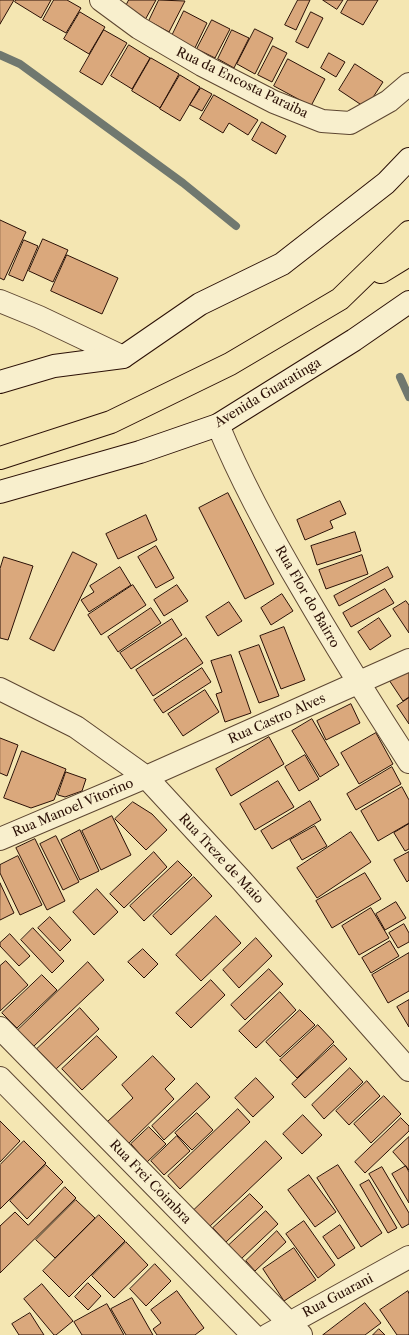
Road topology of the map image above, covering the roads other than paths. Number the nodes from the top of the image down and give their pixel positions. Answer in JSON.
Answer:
{"nodes":[{"id":1,"x":101,"y":0,"type":"edge"},
{"id":2,"x":409,"y":84,"type":"edge"},
{"id":3,"x":409,"y":159,"type":"edge"},
{"id":4,"x":409,"y":232,"type":"edge"},
{"id":5,"x":409,"y":255,"type":"edge"},
{"id":6,"x":340,"y":299,"type":"junction"},
{"id":7,"x":0,"y":301,"type":"edge"},
{"id":8,"x":409,"y":302,"type":"edge"},
{"id":9,"x":123,"y":357,"type":"junction"},
{"id":10,"x":0,"y":382,"type":"edge"},
{"id":11,"x":218,"y":425,"type":"junction"},
{"id":12,"x":0,"y":458,"type":"edge"},
{"id":13,"x":0,"y":492,"type":"edge"},
{"id":14,"x":409,"y":660,"type":"edge"},
{"id":15,"x":358,"y":682,"type":"junction"},
{"id":16,"x":0,"y":689,"type":"edge"},
{"id":17,"x":409,"y":762,"type":"edge"},
{"id":18,"x":146,"y":777,"type":"junction"},
{"id":19,"x":0,"y":839,"type":"edge"},
{"id":20,"x":0,"y":1028,"type":"edge"},
{"id":21,"x":409,"y":1070,"type":"edge"},
{"id":22,"x":0,"y":1078,"type":"edge"},
{"id":23,"x":409,"y":1257,"type":"edge"},
{"id":24,"x":295,"y":1329,"type":"edge"},
{"id":25,"x":253,"y":1335,"type":"edge"},
{"id":26,"x":268,"y":1335,"type":"edge"}],
"edges":[{"from":1,"to":2,"type":"street","name":"Rua da Encosta Paraiba"},
{"from":3,"to":9,"type":"street"},
{"from":4,"to":6,"type":"highway"},
{"from":5,"to":6,"type":"highway"},
{"from":6,"to":12,"type":"highway"},
{"from":7,"to":9,"type":"street"},
{"from":8,"to":11,"type":"street","name":"Avenida Guaratinga"},
{"from":9,"to":10,"type":"street"},
{"from":11,"to":13,"type":"street","name":"Avenida Guaratinga"},
{"from":11,"to":15,"type":"street","name":"Rua Flor do Bairro"},
{"from":14,"to":15,"type":"street","name":"Rua Castro Alves"},
{"from":15,"to":17,"type":"street","name":"Rua Flor do Bairro"},
{"from":15,"to":18,"type":"street","name":"Rua Castro Alves"},
{"from":16,"to":18,"type":"street","name":"Rua Treze de Maio"},
{"from":18,"to":19,"type":"street","name":"Rua Manoel Vitorino"},
{"from":18,"to":21,"type":"street","name":"Rua Treze de Maio"},
{"from":20,"to":24,"type":"street","name":"Rua Frei Coimbra"},
{"from":22,"to":25,"type":"street"},
{"from":23,"to":24,"type":"street","name":"Rua Guarani"},
{"from":24,"to":26,"type":"street","name":"Rua Guarani"}]}
